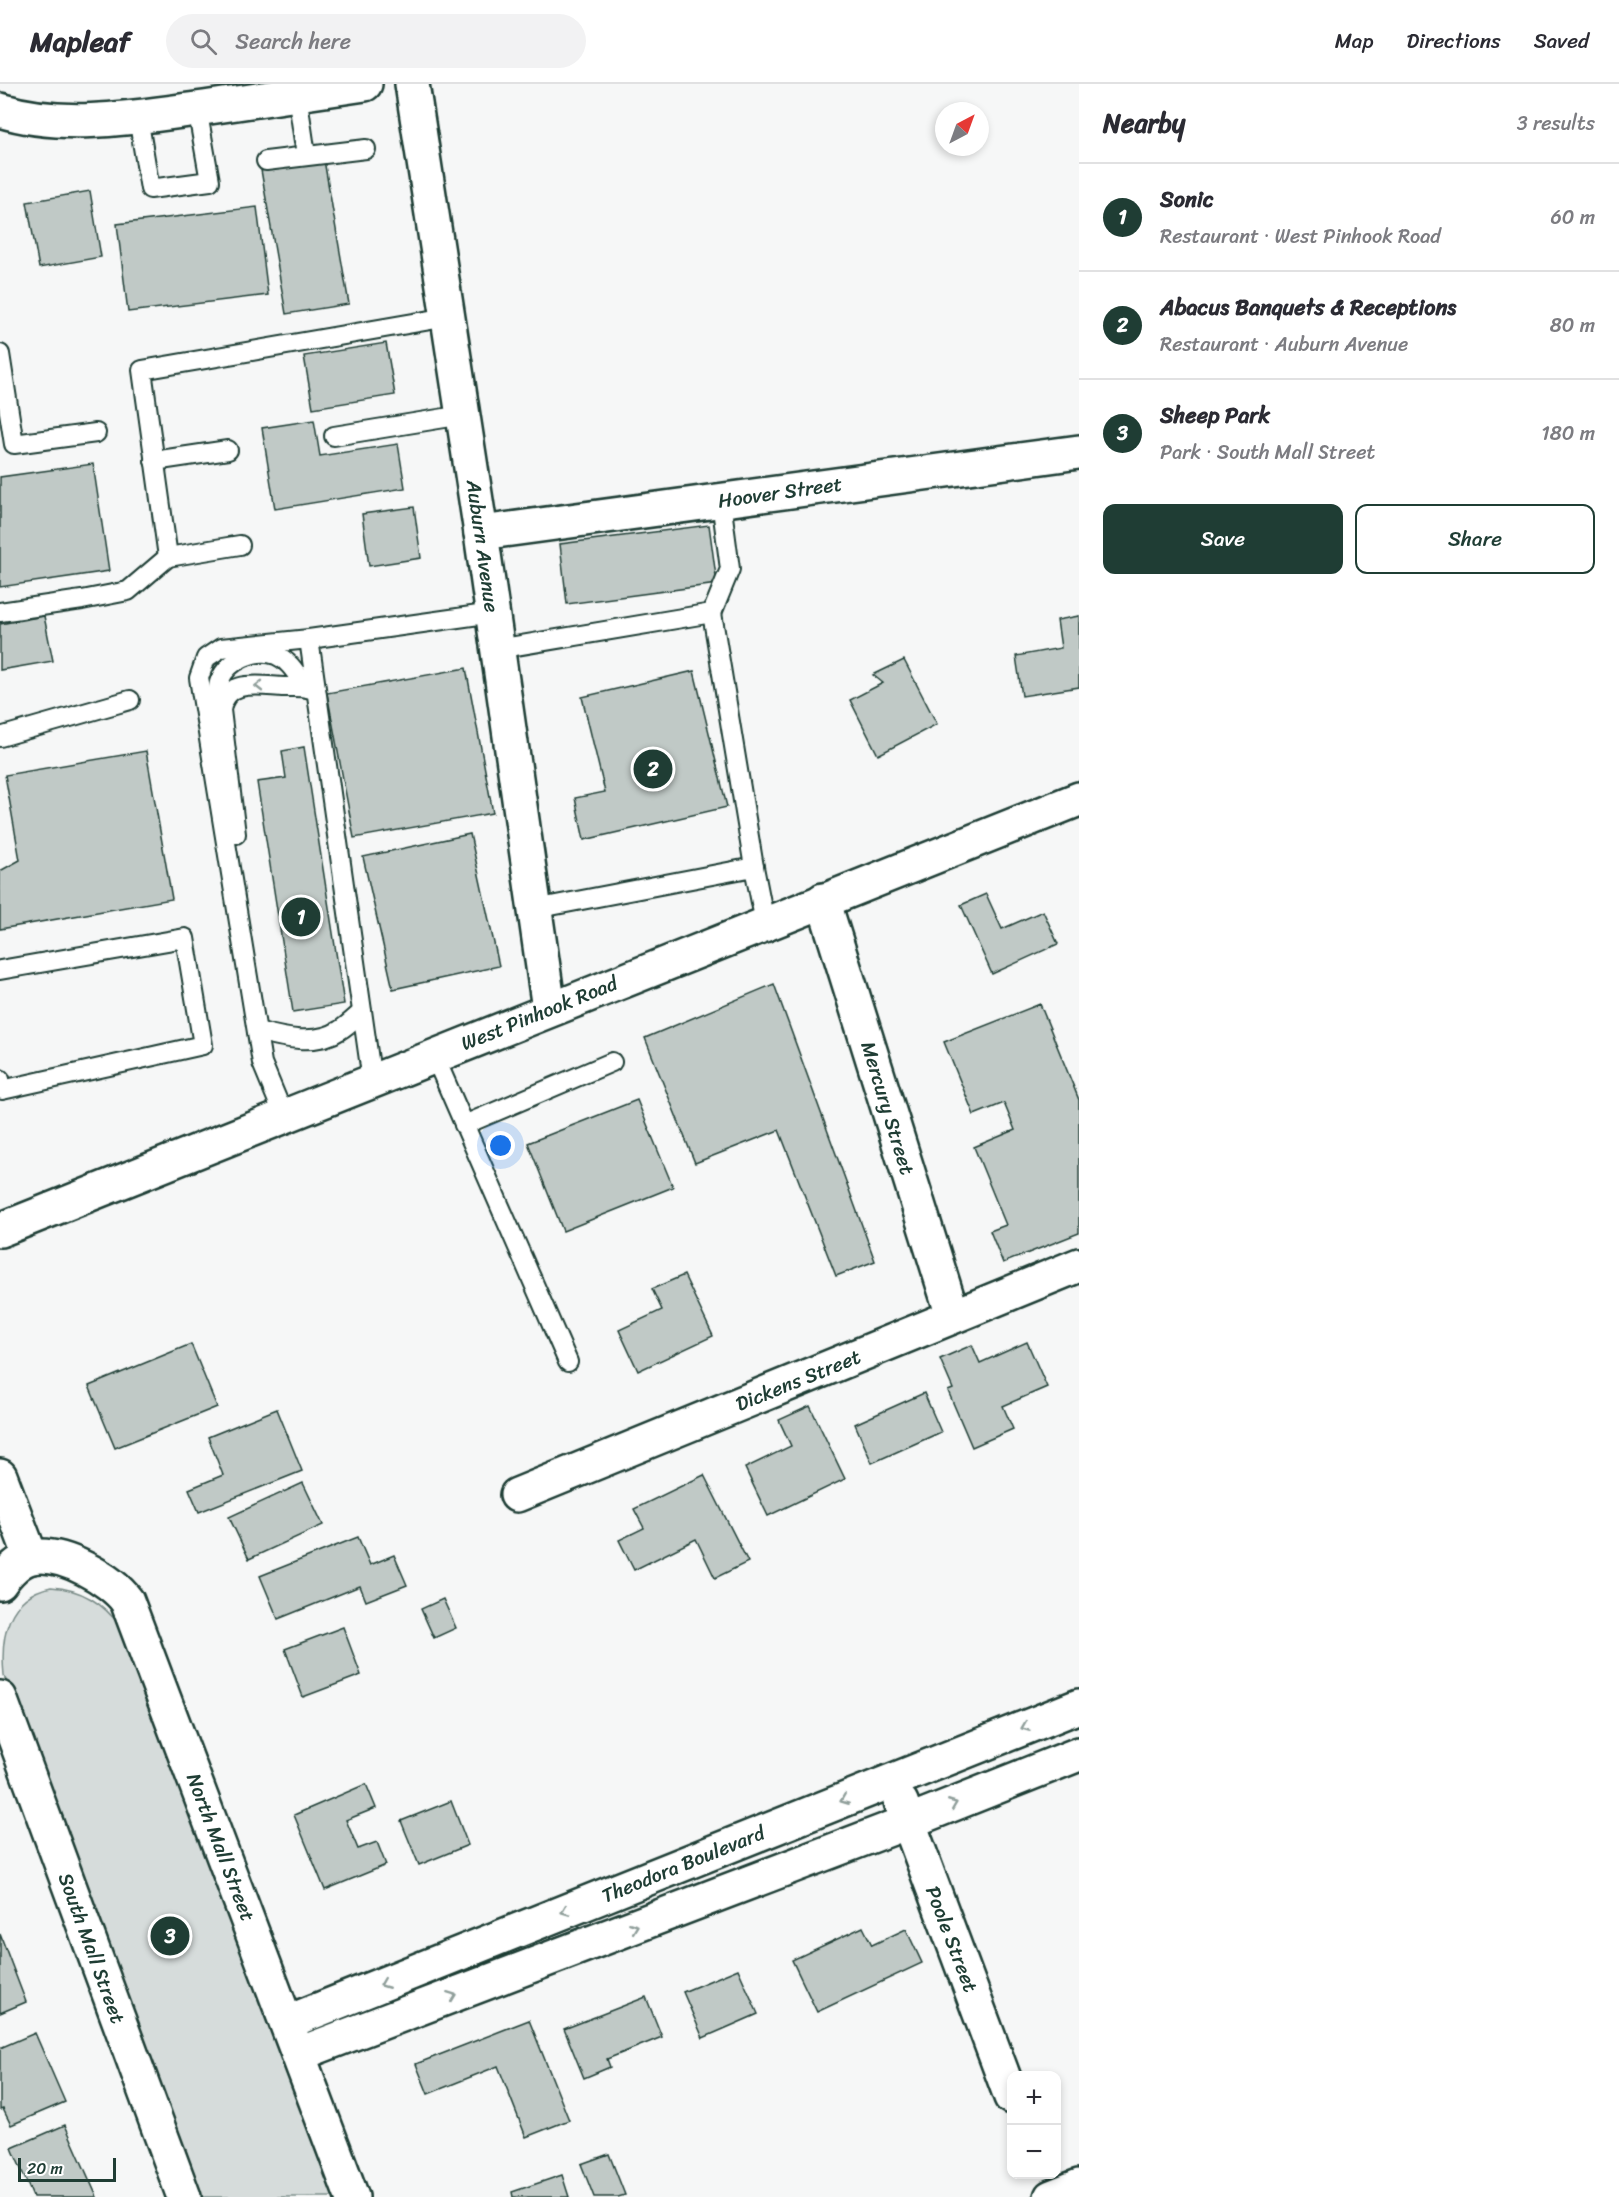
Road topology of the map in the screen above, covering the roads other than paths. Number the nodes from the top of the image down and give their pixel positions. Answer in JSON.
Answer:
{"nodes":[{"id":1,"x":365,"y":84,"type":"edge"},
{"id":2,"x":412,"y":84,"type":"edge"},
{"id":3,"x":297,"y":94,"type":"junction"},
{"id":4,"x":197,"y":108,"type":"junction"},
{"id":5,"x":8,"y":116,"type":"edge"},
{"id":6,"x":138,"y":117,"type":"junction"},
{"id":7,"x":366,"y":149,"type":"dead end"},
{"id":8,"x":306,"y":155,"type":"junction"},
{"id":9,"x":266,"y":161,"type":"dead end"},
{"id":10,"x":448,"y":317,"type":"junction"},
{"id":11,"x":0,"y":354,"type":"edge"},
{"id":12,"x":463,"y":415,"type":"junction"},
{"id":13,"x":96,"y":432,"type":"dead end"},
{"id":14,"x":334,"y":436,"type":"dead end"},
{"id":15,"x":228,"y":450,"type":"dead end"},
{"id":16,"x":1079,"y":452,"type":"edge"},
{"id":17,"x":154,"y":461,"type":"junction"},
{"id":18,"x":721,"y":501,"type":"junction"},
{"id":19,"x":481,"y":533,"type":"junction"},
{"id":20,"x":240,"y":545,"type":"dead end"},
{"id":21,"x":168,"y":557,"type":"junction"},
{"id":22,"x":0,"y":612,"type":"edge"},
{"id":23,"x":493,"y":613,"type":"junction"},
{"id":24,"x":712,"y":613,"type":"junction"},
{"id":25,"x":309,"y":639,"type":"junction"},
{"id":26,"x":498,"y":650,"type":"junction"},
{"id":27,"x":311,"y":689,"type":"junction"},
{"id":28,"x":130,"y":700,"type":"dead end"},
{"id":29,"x":221,"y":710,"type":"junction"},
{"id":30,"x":0,"y":737,"type":"edge"},
{"id":31,"x":1079,"y":799,"type":"edge"},
{"id":32,"x":754,"y":867,"type":"junction"},
{"id":33,"x":823,"y":900,"type":"junction"},
{"id":34,"x":535,"y":909,"type":"junction"},
{"id":35,"x":765,"y":923,"type":"junction"},
{"id":36,"x":240,"y":934,"type":"junction"},
{"id":37,"x":0,"y":970,"type":"edge"},
{"id":38,"x":549,"y":1009,"type":"junction"},
{"id":39,"x":362,"y":1012,"type":"junction"},
{"id":40,"x":257,"y":1031,"type":"junction"},
{"id":41,"x":434,"y":1055,"type":"junction"},
{"id":42,"x":612,"y":1062,"type":"dead end"},
{"id":43,"x":0,"y":1079,"type":"edge"},
{"id":44,"x":372,"y":1080,"type":"junction"},
{"id":45,"x":284,"y":1116,"type":"junction"},
{"id":46,"x":464,"y":1125,"type":"junction"},
{"id":47,"x":0,"y":1230,"type":"edge"},
{"id":48,"x":1079,"y":1265,"type":"edge"},
{"id":49,"x":953,"y":1316,"type":"junction"},
{"id":50,"x":568,"y":1362,"type":"dead end"},
{"id":51,"x":0,"y":1476,"type":"edge"},
{"id":52,"x":518,"y":1495,"type":"dead end"},
{"id":53,"x":31,"y":1557,"type":"junction"},
{"id":54,"x":0,"y":1583,"type":"edge"},
{"id":55,"x":0,"y":1698,"type":"edge"},
{"id":56,"x":1079,"y":1706,"type":"edge"},
{"id":57,"x":1079,"y":1754,"type":"edge"},
{"id":58,"x":893,"y":1780,"type":"junction"},
{"id":59,"x":908,"y":1822,"type":"junction"},
{"id":60,"x":288,"y":2022,"type":"junction"},
{"id":61,"x":299,"y":2054,"type":"junction"},
{"id":62,"x":1007,"y":2086,"type":"edge"},
{"id":63,"x":1042,"y":2179,"type":"edge"},
{"id":64,"x":1079,"y":2186,"type":"edge"},
{"id":65,"x":184,"y":2197,"type":"edge"},
{"id":66,"x":352,"y":2197,"type":"edge"},
{"id":67,"x":1050,"y":2197,"type":"edge"}],
"edges":[{"from":1,"to":3,"type":"street"},
{"from":2,"to":10,"type":"street","name":"Auburn Avenue"},
{"from":3,"to":4,"type":"street"},
{"from":3,"to":8,"type":"lane"},
{"from":4,"to":6,"type":"street"},
{"from":4,"to":6,"type":"lane"},
{"from":5,"to":6,"type":"street"},
{"from":7,"to":8,"type":"lane"},
{"from":8,"to":9,"type":"lane"},
{"from":10,"to":12,"type":"street","name":"Auburn Avenue"},
{"from":10,"to":17,"type":"lane"},
{"from":11,"to":13,"type":"lane"},
{"from":12,"to":14,"type":"lane"},
{"from":12,"to":19,"type":"street","name":"Auburn Avenue"},
{"from":15,"to":17,"type":"lane"},
{"from":16,"to":18,"type":"street","name":"Hoover Street"},
{"from":17,"to":21,"type":"lane"},
{"from":18,"to":19,"type":"street","name":"Hoover Street"},
{"from":18,"to":24,"type":"lane"},
{"from":19,"to":23,"type":"street","name":"Auburn Avenue"},
{"from":20,"to":21,"type":"lane"},
{"from":21,"to":22,"type":"lane"},
{"from":23,"to":25,"type":"lane"},
{"from":23,"to":26,"type":"street","name":"Auburn Avenue"},
{"from":24,"to":26,"type":"lane"},
{"from":24,"to":32,"type":"lane"},
{"from":25,"to":27,"type":"lane"},
{"from":25,"to":36,"type":"lane"},
{"from":26,"to":34,"type":"street","name":"Auburn Avenue"},
{"from":27,"to":29,"type":"lane","one_way":true},
{"from":27,"to":29,"type":"lane"},
{"from":27,"to":39,"type":"lane"},
{"from":28,"to":30,"type":"lane"},
{"from":29,"to":36,"type":"lane"},
{"from":31,"to":33,"type":"street","name":"West Pinhook Road"},
{"from":32,"to":34,"type":"lane"},
{"from":32,"to":35,"type":"lane"},
{"from":33,"to":35,"type":"street","name":"West Pinhook Road"},
{"from":33,"to":49,"type":"street","name":"Mercury Street"},
{"from":34,"to":38,"type":"street","name":"Auburn Avenue"},
{"from":35,"to":38,"type":"street","name":"West Pinhook Road"},
{"from":36,"to":40,"type":"lane"},
{"from":37,"to":43,"type":"lane"},
{"from":38,"to":41,"type":"street","name":"West Pinhook Road"},
{"from":39,"to":40,"type":"lane"},
{"from":39,"to":44,"type":"lane"},
{"from":40,"to":45,"type":"lane"},
{"from":41,"to":44,"type":"street","name":"West Pinhook Road"},
{"from":41,"to":46,"type":"lane"},
{"from":42,"to":46,"type":"lane"},
{"from":44,"to":45,"type":"street","name":"West Pinhook Road"},
{"from":45,"to":47,"type":"street","name":"West Pinhook Road"},
{"from":46,"to":50,"type":"lane"},
{"from":48,"to":49,"type":"street","name":"Dickens Street"},
{"from":49,"to":52,"type":"street","name":"Dickens Street"},
{"from":51,"to":53,"type":"street"},
{"from":53,"to":54,"type":"street"},
{"from":53,"to":60,"type":"street","name":"North Mall Street"},
{"from":55,"to":65,"type":"street","name":"South Mall Street"},
{"from":56,"to":58,"type":"street","name":"Theodora Boulevard","one_way":true},
{"from":59,"to":57,"type":"street","name":"Theodora Boulevard","one_way":true},
{"from":58,"to":59,"type":"street","name":"Poole Street"},
{"from":58,"to":60,"type":"street","name":"Theodora Boulevard","one_way":true},
{"from":61,"to":59,"type":"street","name":"Theodora Boulevard","one_way":true},
{"from":59,"to":62,"type":"street","name":"Poole Street"},
{"from":60,"to":61,"type":"street","name":"North Mall Street"},
{"from":61,"to":66,"type":"street","name":"North Mall Street"},
{"from":63,"to":67,"type":"street"},
{"from":64,"to":67,"type":"street"}]}
